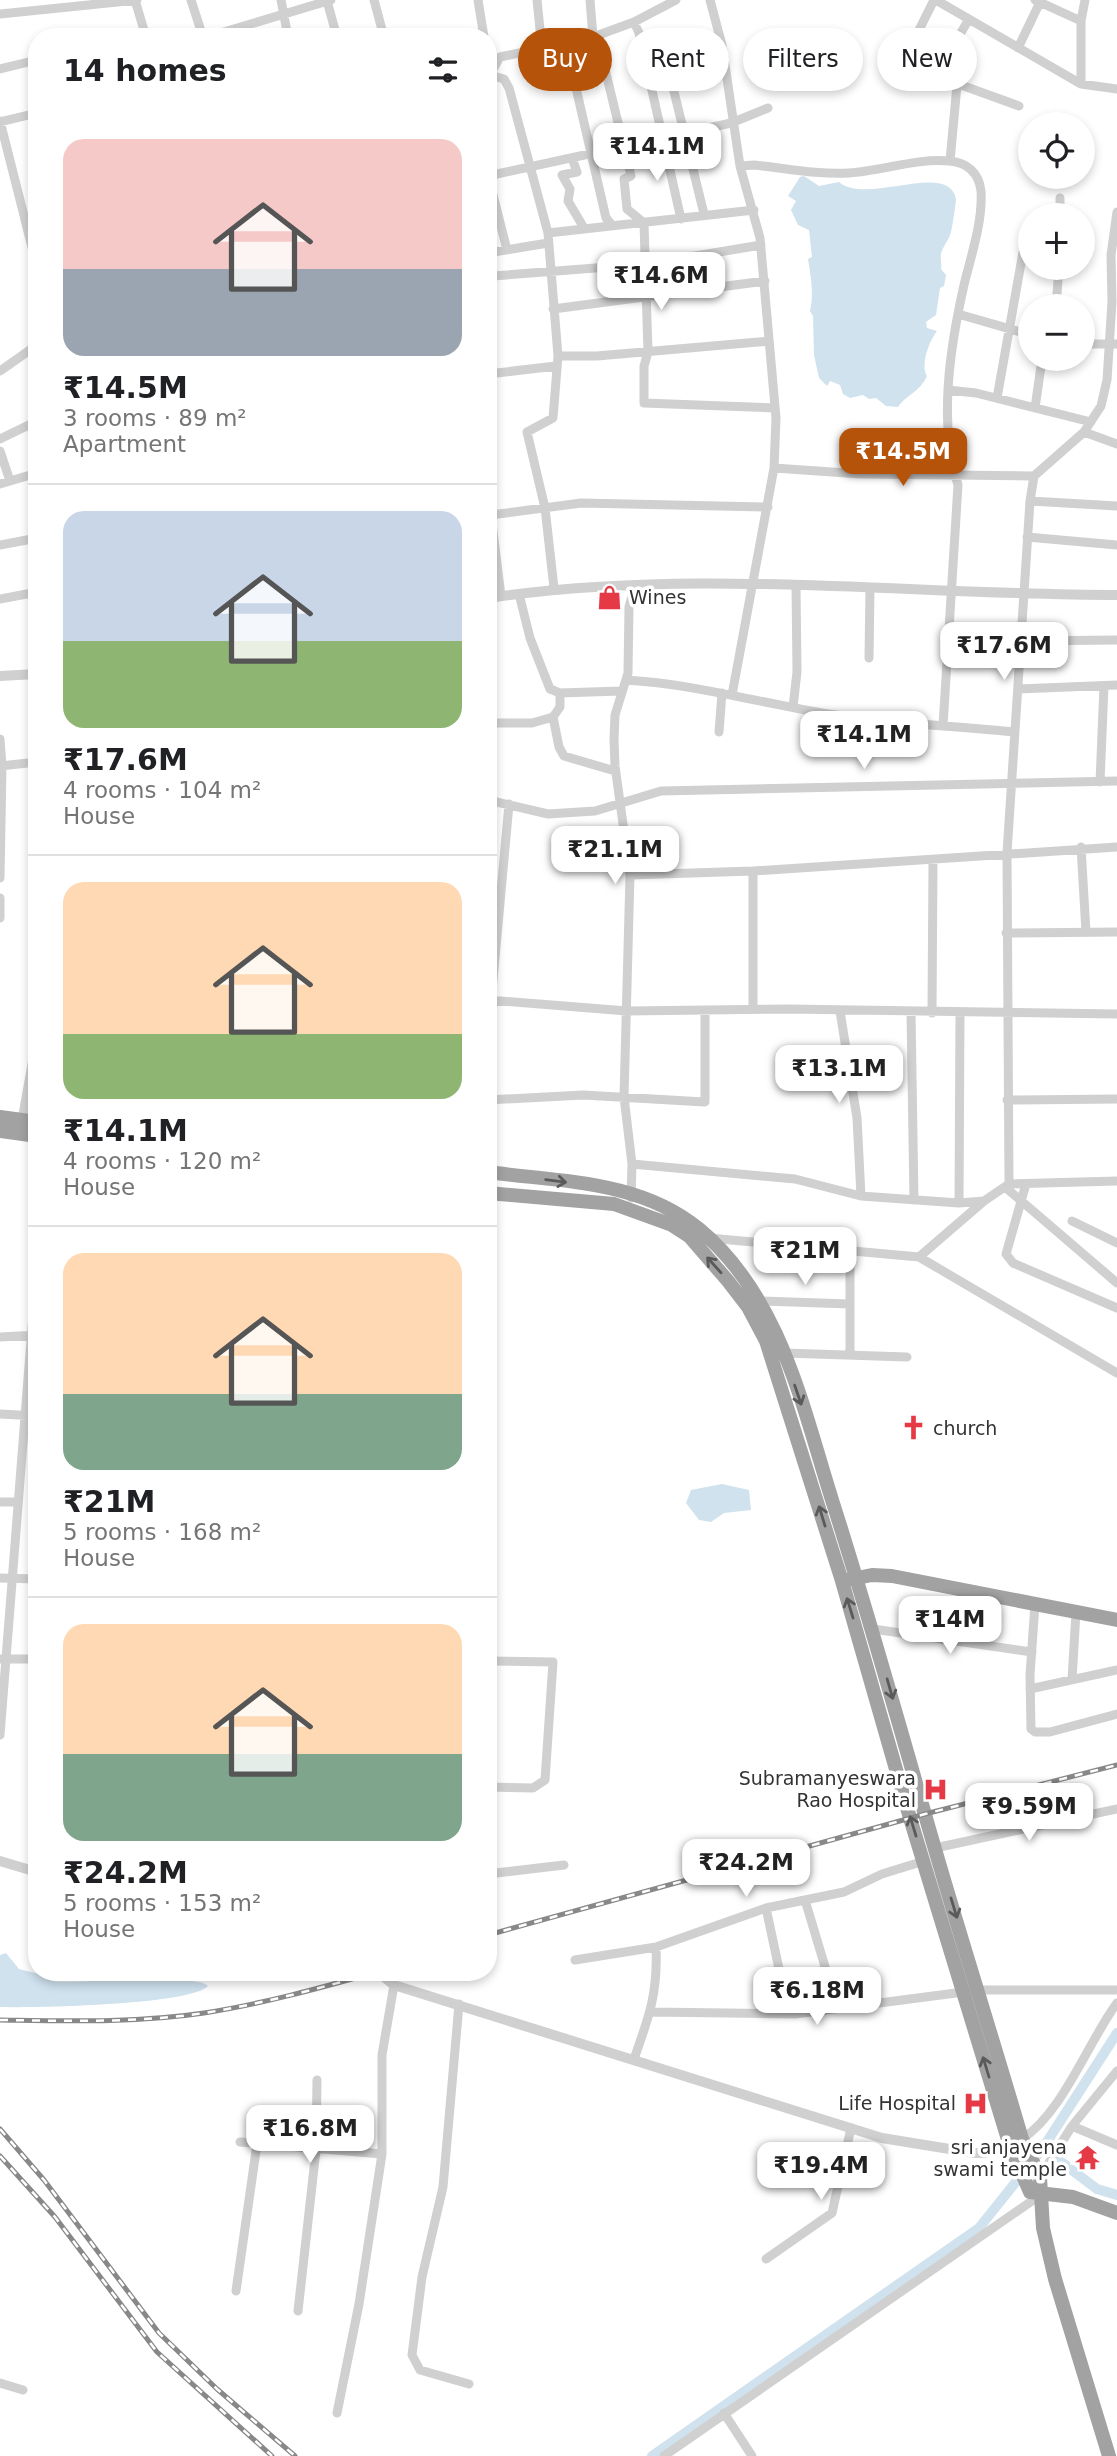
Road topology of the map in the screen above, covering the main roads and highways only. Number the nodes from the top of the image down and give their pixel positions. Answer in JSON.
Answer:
{"nodes":[{"id":1,"x":0,"y":1117,"type":"edge"},
{"id":2,"x":28,"y":1121,"type":"edge"},
{"id":3,"x":0,"y":1131,"type":"edge"},
{"id":4,"x":28,"y":1135,"type":"edge"},
{"id":5,"x":497,"y":1173,"type":"edge"},
{"id":6,"x":497,"y":1194,"type":"edge"},
{"id":7,"x":850,"y":1579,"type":"junction"},
{"id":8,"x":1117,"y":1620,"type":"edge"},
{"id":9,"x":1018,"y":2147,"type":"junction"},
{"id":10,"x":1039,"y":2196,"type":"junction"},
{"id":11,"x":1117,"y":2213,"type":"edge"},
{"id":12,"x":1109,"y":2456,"type":"edge"}],
"edges":[{"from":1,"to":2,"type":"highway"},
{"from":3,"to":4,"type":"highway"},
{"from":5,"to":7,"type":"highway","one_way":true},
{"from":7,"to":6,"type":"highway","one_way":true},
{"from":7,"to":8,"type":"highway"},
{"from":9,"to":7,"type":"highway","one_way":true},
{"from":7,"to":9,"type":"highway","one_way":true},
{"from":9,"to":10,"type":"highway"},
{"from":9,"to":10,"type":"highway"},
{"from":10,"to":11,"type":"highway"},
{"from":10,"to":12,"type":"highway"}]}
